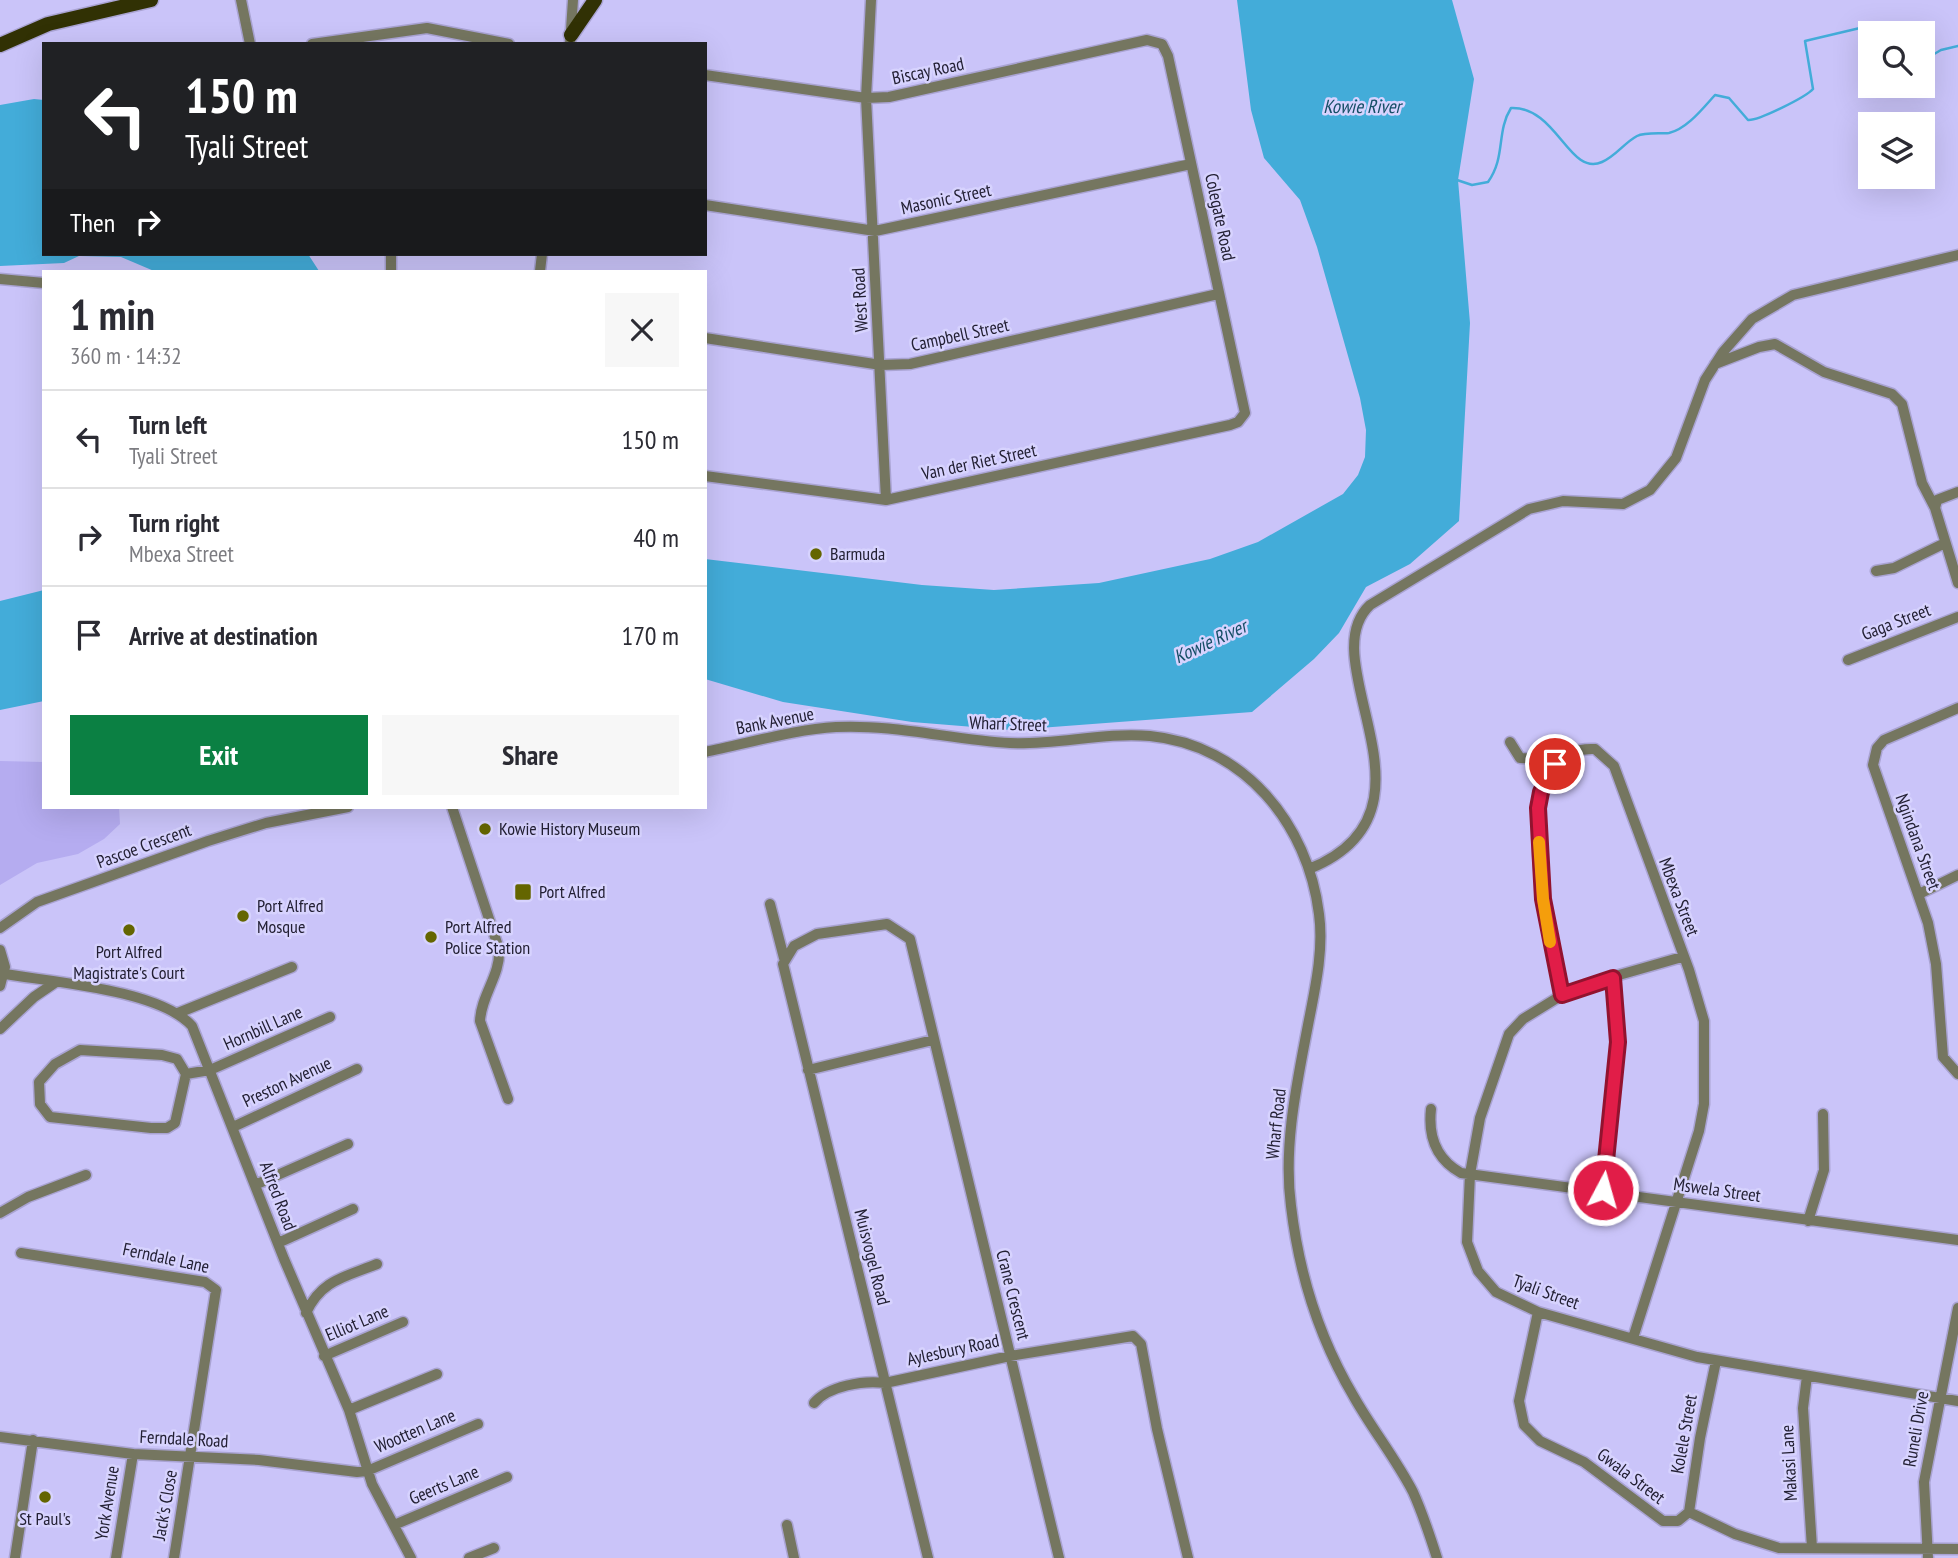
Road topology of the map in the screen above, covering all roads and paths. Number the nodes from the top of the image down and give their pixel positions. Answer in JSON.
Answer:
{"nodes":[{"id":1,"x":151,"y":0,"type":"edge"},
{"id":2,"x":241,"y":0,"type":"edge"},
{"id":3,"x":573,"y":0,"type":"edge"},
{"id":4,"x":595,"y":0,"type":"edge"},
{"id":5,"x":871,"y":0,"type":"edge"},
{"id":6,"x":570,"y":40,"type":"edge"},
{"id":7,"x":1155,"y":40,"type":"joint"},
{"id":8,"x":250,"y":42,"type":"edge"},
{"id":9,"x":325,"y":42,"type":"edge"},
{"id":10,"x":498,"y":42,"type":"edge"},
{"id":11,"x":0,"y":46,"type":"edge"},
{"id":12,"x":707,"y":75,"type":"edge"},
{"id":13,"x":866,"y":98,"type":"junction"},
{"id":14,"x":1191,"y":164,"type":"junction"},
{"id":15,"x":707,"y":205,"type":"edge"},
{"id":16,"x":875,"y":231,"type":"junction"},
{"id":17,"x":1958,"y":255,"type":"edge"},
{"id":18,"x":0,"y":279,"type":"edge"},
{"id":19,"x":42,"y":283,"type":"edge"},
{"id":20,"x":1218,"y":294,"type":"junction"},
{"id":21,"x":707,"y":338,"type":"edge"},
{"id":22,"x":1715,"y":364,"type":"junction"},
{"id":23,"x":881,"y":365,"type":"junction"},
{"id":24,"x":1245,"y":405,"type":"joint"},
{"id":25,"x":707,"y":476,"type":"edge"},
{"id":26,"x":1958,"y":492,"type":"edge"},
{"id":27,"x":886,"y":500,"type":"junction"},
{"id":28,"x":1935,"y":508,"type":"junction"},
{"id":29,"x":1945,"y":543,"type":"junction"},
{"id":30,"x":1876,"y":571,"type":"dead end"},
{"id":31,"x":1958,"y":583,"type":"edge"},
{"id":32,"x":1958,"y":617,"type":"edge"},
{"id":33,"x":1848,"y":660,"type":"dead end"},
{"id":34,"x":1958,"y":708,"type":"edge"},
{"id":35,"x":852,"y":727,"type":"joint"},
{"id":36,"x":1164,"y":738,"type":"joint"},
{"id":37,"x":1510,"y":742,"type":"dead end"},
{"id":38,"x":707,"y":752,"type":"edge"},
{"id":39,"x":1555,"y":764,"type":"junction"},
{"id":40,"x":338,"y":809,"type":"edge"},
{"id":41,"x":453,"y":809,"type":"edge"},
{"id":42,"x":1309,"y":869,"type":"junction"},
{"id":43,"x":1958,"y":875,"type":"edge"},
{"id":44,"x":1919,"y":894,"type":"junction"},
{"id":45,"x":770,"y":904,"type":"dead end"},
{"id":46,"x":0,"y":928,"type":"edge"},
{"id":47,"x":0,"y":950,"type":"edge"},
{"id":48,"x":1682,"y":957,"type":"junction"},
{"id":49,"x":784,"y":961,"type":"junction"},
{"id":50,"x":292,"y":967,"type":"dead end"},
{"id":51,"x":5,"y":974,"type":"junction"},
{"id":52,"x":1613,"y":978,"type":"junction"},
{"id":53,"x":56,"y":982,"type":"junction"},
{"id":54,"x":0,"y":986,"type":"edge"},
{"id":55,"x":1562,"y":995,"type":"junction"},
{"id":56,"x":178,"y":1013,"type":"junction"},
{"id":57,"x":330,"y":1017,"type":"dead end"},
{"id":58,"x":0,"y":1029,"type":"edge"},
{"id":59,"x":933,"y":1040,"type":"junction"},
{"id":60,"x":357,"y":1069,"type":"dead end"},
{"id":61,"x":211,"y":1070,"type":"junction"},
{"id":62,"x":808,"y":1070,"type":"junction"},
{"id":63,"x":186,"y":1074,"type":"junction"},
{"id":64,"x":1958,"y":1074,"type":"edge"},
{"id":65,"x":508,"y":1099,"type":"dead end"},
{"id":66,"x":1431,"y":1109,"type":"dead end"},
{"id":67,"x":1823,"y":1114,"type":"dead end"},
{"id":68,"x":233,"y":1127,"type":"junction"},
{"id":69,"x":348,"y":1144,"type":"dead end"},
{"id":70,"x":1471,"y":1174,"type":"junction"},
{"id":71,"x":86,"y":1175,"type":"dead end"},
{"id":72,"x":255,"y":1185,"type":"junction"},
{"id":73,"x":1603,"y":1190,"type":"junction"},
{"id":74,"x":1678,"y":1202,"type":"junction"},
{"id":75,"x":353,"y":1209,"type":"dead end"},
{"id":76,"x":0,"y":1213,"type":"edge"},
{"id":77,"x":1808,"y":1221,"type":"junction"},
{"id":78,"x":1958,"y":1240,"type":"edge"},
{"id":79,"x":278,"y":1242,"type":"junction"},
{"id":80,"x":21,"y":1253,"type":"dead end"},
{"id":81,"x":377,"y":1264,"type":"dead end"},
{"id":82,"x":1958,"y":1308,"type":"edge"},
{"id":83,"x":1538,"y":1312,"type":"junction"},
{"id":84,"x":306,"y":1313,"type":"junction"},
{"id":85,"x":403,"y":1322,"type":"dead end"},
{"id":86,"x":1633,"y":1338,"type":"junction"},
{"id":87,"x":324,"y":1356,"type":"junction"},
{"id":88,"x":1010,"y":1356,"type":"junction"},
{"id":89,"x":1716,"y":1362,"type":"junction"},
{"id":90,"x":437,"y":1374,"type":"dead end"},
{"id":91,"x":1808,"y":1376,"type":"junction"},
{"id":92,"x":885,"y":1382,"type":"junction"},
{"id":93,"x":1938,"y":1398,"type":"junction"},
{"id":94,"x":1958,"y":1401,"type":"edge"},
{"id":95,"x":814,"y":1403,"type":"dead end"},
{"id":96,"x":349,"y":1410,"type":"junction"},
{"id":97,"x":478,"y":1424,"type":"dead end"},
{"id":98,"x":0,"y":1437,"type":"edge"},
{"id":99,"x":33,"y":1440,"type":"junction"},
{"id":100,"x":132,"y":1454,"type":"junction"},
{"id":101,"x":191,"y":1458,"type":"junction"},
{"id":102,"x":367,"y":1471,"type":"junction"},
{"id":103,"x":507,"y":1477,"type":"dead end"},
{"id":104,"x":1689,"y":1512,"type":"junction"},
{"id":105,"x":394,"y":1525,"type":"junction"},
{"id":106,"x":786,"y":1525,"type":"dead end"},
{"id":107,"x":494,"y":1548,"type":"dead end"},
{"id":108,"x":1812,"y":1548,"type":"junction"},
{"id":109,"x":1958,"y":1549,"type":"edge"},
{"id":110,"x":1927,"y":1553,"type":"edge"},
{"id":111,"x":15,"y":1558,"type":"edge"},
{"id":112,"x":116,"y":1558,"type":"edge"},
{"id":113,"x":174,"y":1558,"type":"edge"},
{"id":114,"x":411,"y":1558,"type":"edge"},
{"id":115,"x":469,"y":1558,"type":"edge"},
{"id":116,"x":794,"y":1558,"type":"edge"},
{"id":117,"x":928,"y":1558,"type":"edge"},
{"id":118,"x":1059,"y":1558,"type":"edge"},
{"id":119,"x":1188,"y":1558,"type":"edge"},
{"id":120,"x":1437,"y":1558,"type":"edge"}],
"edges":[{"from":1,"to":11,"type":"main road"},
{"from":2,"to":8,"type":"street"},
{"from":3,"to":6,"type":"street"},
{"from":4,"to":6,"type":"main road"},
{"from":5,"to":13,"type":"street","name":"West Road"},
{"from":7,"to":13,"type":"street","name":"Biscay Road"},
{"from":7,"to":14,"type":"street","name":"Colegate Road"},
{"from":9,"to":10,"type":"street"},
{"from":12,"to":13,"type":"street","name":"Biscay Road"},
{"from":13,"to":16,"type":"street","name":"West Road"},
{"from":14,"to":16,"type":"street","name":"Masonic Street"},
{"from":14,"to":20,"type":"street","name":"Colegate Road"},
{"from":15,"to":16,"type":"street","name":"Masonic Street"},
{"from":16,"to":23,"type":"street","name":"West Road"},
{"from":17,"to":22,"type":"street"},
{"from":18,"to":19,"type":"street"},
{"from":20,"to":23,"type":"street","name":"Campbell Street"},
{"from":20,"to":24,"type":"street","name":"Colegate Road"},
{"from":21,"to":23,"type":"street","name":"Campbell Street"},
{"from":22,"to":28,"type":"street"},
{"from":22,"to":42,"type":"street"},
{"from":23,"to":27,"type":"street","name":"West Road"},
{"from":24,"to":27,"type":"street","name":"Van der Riet Street"},
{"from":25,"to":27,"type":"street","name":"Van der Riet Street"},
{"from":26,"to":28,"type":"street"},
{"from":28,"to":29,"type":"street"},
{"from":29,"to":30,"type":"street"},
{"from":29,"to":31,"type":"street"},
{"from":32,"to":33,"type":"street","name":"Gaga Street"},
{"from":34,"to":44,"type":"street","name":"Ngindana Street"},
{"from":35,"to":36,"type":"street","name":"Wharf Street"},
{"from":35,"to":38,"type":"street","name":"Bank Avenue"},
{"from":36,"to":42,"type":"street","name":"Wharf Road"},
{"from":37,"to":39,"type":"street"},
{"from":39,"to":48,"type":"street","name":"Mbexa Street"},
{"from":39,"to":55,"type":"street"},
{"from":40,"to":46,"type":"street","name":"Pascoe Crescent"},
{"from":41,"to":65,"type":"street"},
{"from":42,"to":120,"type":"street","name":"Wharf Road"},
{"from":43,"to":44,"type":"street"},
{"from":44,"to":64,"type":"street","name":"Ngindana Street"},
{"from":45,"to":49,"type":"street","name":"Muisvogel Road"},
{"from":47,"to":51,"type":"street"},
{"from":48,"to":52,"type":"street","name":"Tyali Street"},
{"from":48,"to":74,"type":"street","name":"Mbexa Street"},
{"from":49,"to":59,"type":"street","name":"Crane Crescent"},
{"from":49,"to":62,"type":"street","name":"Muisvogel Road"},
{"from":50,"to":56,"type":"street"},
{"from":51,"to":53,"type":"street"},
{"from":51,"to":54,"type":"street"},
{"from":52,"to":55,"type":"street","name":"Tyali Street"},
{"from":52,"to":73,"type":"street"},
{"from":53,"to":56,"type":"street"},
{"from":53,"to":58,"type":"street"},
{"from":55,"to":70,"type":"street","name":"Tyali Street"},
{"from":56,"to":61,"type":"street","name":"Alfred Road"},
{"from":57,"to":61,"type":"street","name":"Hornbill Lane"},
{"from":59,"to":62,"type":"street"},
{"from":59,"to":88,"type":"street","name":"Crane Crescent"},
{"from":60,"to":68,"type":"street","name":"Preston Avenue"},
{"from":61,"to":63,"type":"street","name":"Hornbill Lane"},
{"from":61,"to":68,"type":"street","name":"Alfred Road"},
{"from":62,"to":92,"type":"street","name":"Muisvogel Road"},
{"from":63,"to":63,"type":"street"},
{"from":66,"to":70,"type":"street"},
{"from":67,"to":77,"type":"street"},
{"from":68,"to":72,"type":"street","name":"Alfred Road"},
{"from":69,"to":72,"type":"street"},
{"from":70,"to":73,"type":"street","name":"Mswela Street"},
{"from":70,"to":83,"type":"street","name":"Tyali Street"},
{"from":71,"to":76,"type":"street"},
{"from":72,"to":79,"type":"street","name":"Alfred Road"},
{"from":73,"to":74,"type":"street","name":"Mswela Street"},
{"from":74,"to":77,"type":"street","name":"Mswela Street"},
{"from":74,"to":86,"type":"street","name":"Mbexa Street"},
{"from":75,"to":79,"type":"street"},
{"from":77,"to":78,"type":"street","name":"Mswela Street"},
{"from":79,"to":84,"type":"street","name":"Alfred Road"},
{"from":80,"to":101,"type":"street","name":"Ferndale Lane"},
{"from":81,"to":84,"type":"street"},
{"from":82,"to":93,"type":"street","name":"Runeli Drive"},
{"from":83,"to":86,"type":"street","name":"Tyali Street"},
{"from":83,"to":104,"type":"street","name":"Gwala Street"},
{"from":84,"to":87,"type":"street","name":"Alfred Road"},
{"from":85,"to":87,"type":"street","name":"Elliot Lane"},
{"from":86,"to":89,"type":"street","name":"Tyali Street"},
{"from":87,"to":96,"type":"street","name":"Alfred Road"},
{"from":88,"to":92,"type":"street","name":"Aylesbury Road"},
{"from":88,"to":118,"type":"street","name":"Crane Crescent"},
{"from":88,"to":119,"type":"street","name":"Aylesbury Road"},
{"from":89,"to":91,"type":"street","name":"Tyali Street"},
{"from":89,"to":104,"type":"street","name":"Kolele Street"},
{"from":90,"to":96,"type":"street"},
{"from":91,"to":93,"type":"street","name":"Tyali Street"},
{"from":91,"to":108,"type":"street","name":"Makasi Lane"},
{"from":92,"to":95,"type":"street","name":"Aylesbury Road"},
{"from":92,"to":117,"type":"street","name":"Muisvogel Road"},
{"from":93,"to":94,"type":"street","name":"Tyali Street"},
{"from":93,"to":110,"type":"street","name":"Runeli Drive"},
{"from":96,"to":102,"type":"street","name":"Alfred Road"},
{"from":97,"to":102,"type":"street","name":"Wootten Lane"},
{"from":98,"to":99,"type":"street","name":"Ferndale Road"},
{"from":99,"to":100,"type":"street","name":"Ferndale Road"},
{"from":99,"to":111,"type":"street"},
{"from":100,"to":101,"type":"street","name":"Ferndale Road"},
{"from":100,"to":112,"type":"street","name":"York Avenue"},
{"from":101,"to":102,"type":"street","name":"Ferndale Road"},
{"from":101,"to":113,"type":"street","name":"Jack's Close"},
{"from":102,"to":105,"type":"street","name":"Alfred Road"},
{"from":103,"to":105,"type":"street","name":"Geerts Lane"},
{"from":104,"to":108,"type":"street"},
{"from":105,"to":114,"type":"street","name":"Alfred Road"},
{"from":106,"to":116,"type":"street"},
{"from":107,"to":115,"type":"street"},
{"from":108,"to":110,"type":"street"},
{"from":109,"to":110,"type":"street"}]}
